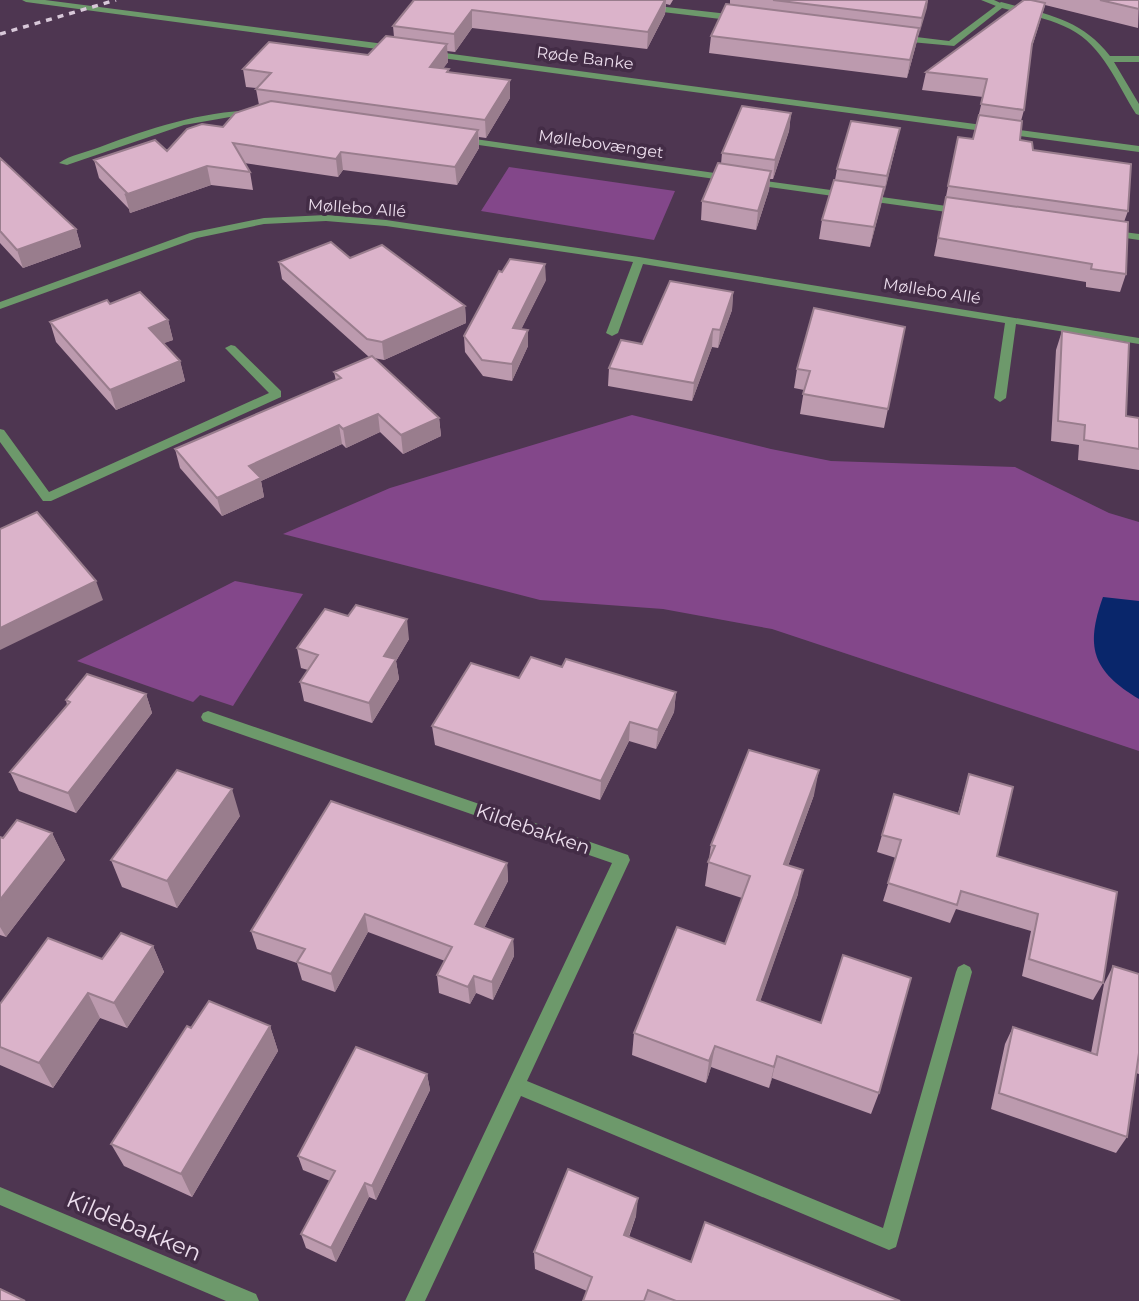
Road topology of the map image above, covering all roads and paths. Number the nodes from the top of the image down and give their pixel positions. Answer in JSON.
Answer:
{"nodes":[{"id":1,"x":26,"y":0,"type":"edge"},
{"id":2,"x":985,"y":0,"type":"edge"},
{"id":3,"x":1001,"y":5,"type":"junction"},
{"id":4,"x":636,"y":6,"type":"edge"},
{"id":5,"x":747,"y":19,"type":"edge"},
{"id":6,"x":884,"y":36,"type":"edge"},
{"id":7,"x":405,"y":50,"type":"edge"},
{"id":8,"x":419,"y":52,"type":"edge"},
{"id":9,"x":1108,"y":59,"type":"junction"},
{"id":10,"x":1139,"y":59,"type":"edge"},
{"id":11,"x":1139,"y":112,"type":"edge"},
{"id":12,"x":261,"y":113,"type":"edge"},
{"id":13,"x":455,"y":139,"type":"edge"},
{"id":14,"x":1139,"y":149,"type":"edge"},
{"id":15,"x":64,"y":163,"type":"dead end"},
{"id":16,"x":976,"y":214,"type":"edge"},
{"id":17,"x":1098,"y":231,"type":"edge"},
{"id":18,"x":1139,"y":237,"type":"edge"},
{"id":19,"x":639,"y":260,"type":"junction"},
{"id":20,"x":0,"y":306,"type":"edge"},
{"id":21,"x":1011,"y":320,"type":"junction"},
{"id":22,"x":612,"y":333,"type":"dead end"},
{"id":23,"x":1139,"y":341,"type":"edge"},
{"id":24,"x":232,"y":348,"type":"dead end"},
{"id":25,"x":1000,"y":398,"type":"dead end"},
{"id":26,"x":0,"y":433,"type":"edge"},
{"id":27,"x":208,"y":716,"type":"dead end"},
{"id":28,"x":964,"y":972,"type":"dead end"},
{"id":29,"x":516,"y":1085,"type":"junction"},
{"id":30,"x":0,"y":1196,"type":"edge"},
{"id":31,"x":249,"y":1301,"type":"edge"},
{"id":32,"x":415,"y":1301,"type":"edge"}],
"edges":[{"from":1,"to":7,"type":"street"},
{"from":2,"to":3,"type":"street"},
{"from":3,"to":6,"type":"street"},
{"from":3,"to":9,"type":"street"},
{"from":4,"to":5,"type":"street"},
{"from":8,"to":14,"type":"street","name":"Røde Banke"},
{"from":9,"to":10,"type":"street"},
{"from":9,"to":11,"type":"street"},
{"from":12,"to":15,"type":"street"},
{"from":13,"to":16,"type":"street","name":"Møllebovænget"},
{"from":17,"to":18,"type":"street"},
{"from":19,"to":20,"type":"street","name":"Møllebo Allé"},
{"from":19,"to":21,"type":"street","name":"Møllebo Allé"},
{"from":19,"to":22,"type":"street"},
{"from":21,"to":23,"type":"street","name":"Møllebo Allé"},
{"from":21,"to":25,"type":"street"},
{"from":24,"to":26,"type":"street"},
{"from":27,"to":29,"type":"street","name":"Kildebakken"},
{"from":28,"to":29,"type":"street"},
{"from":29,"to":32,"type":"street","name":"Kildebakken"},
{"from":30,"to":31,"type":"street","name":"Kildebakken"}]}
